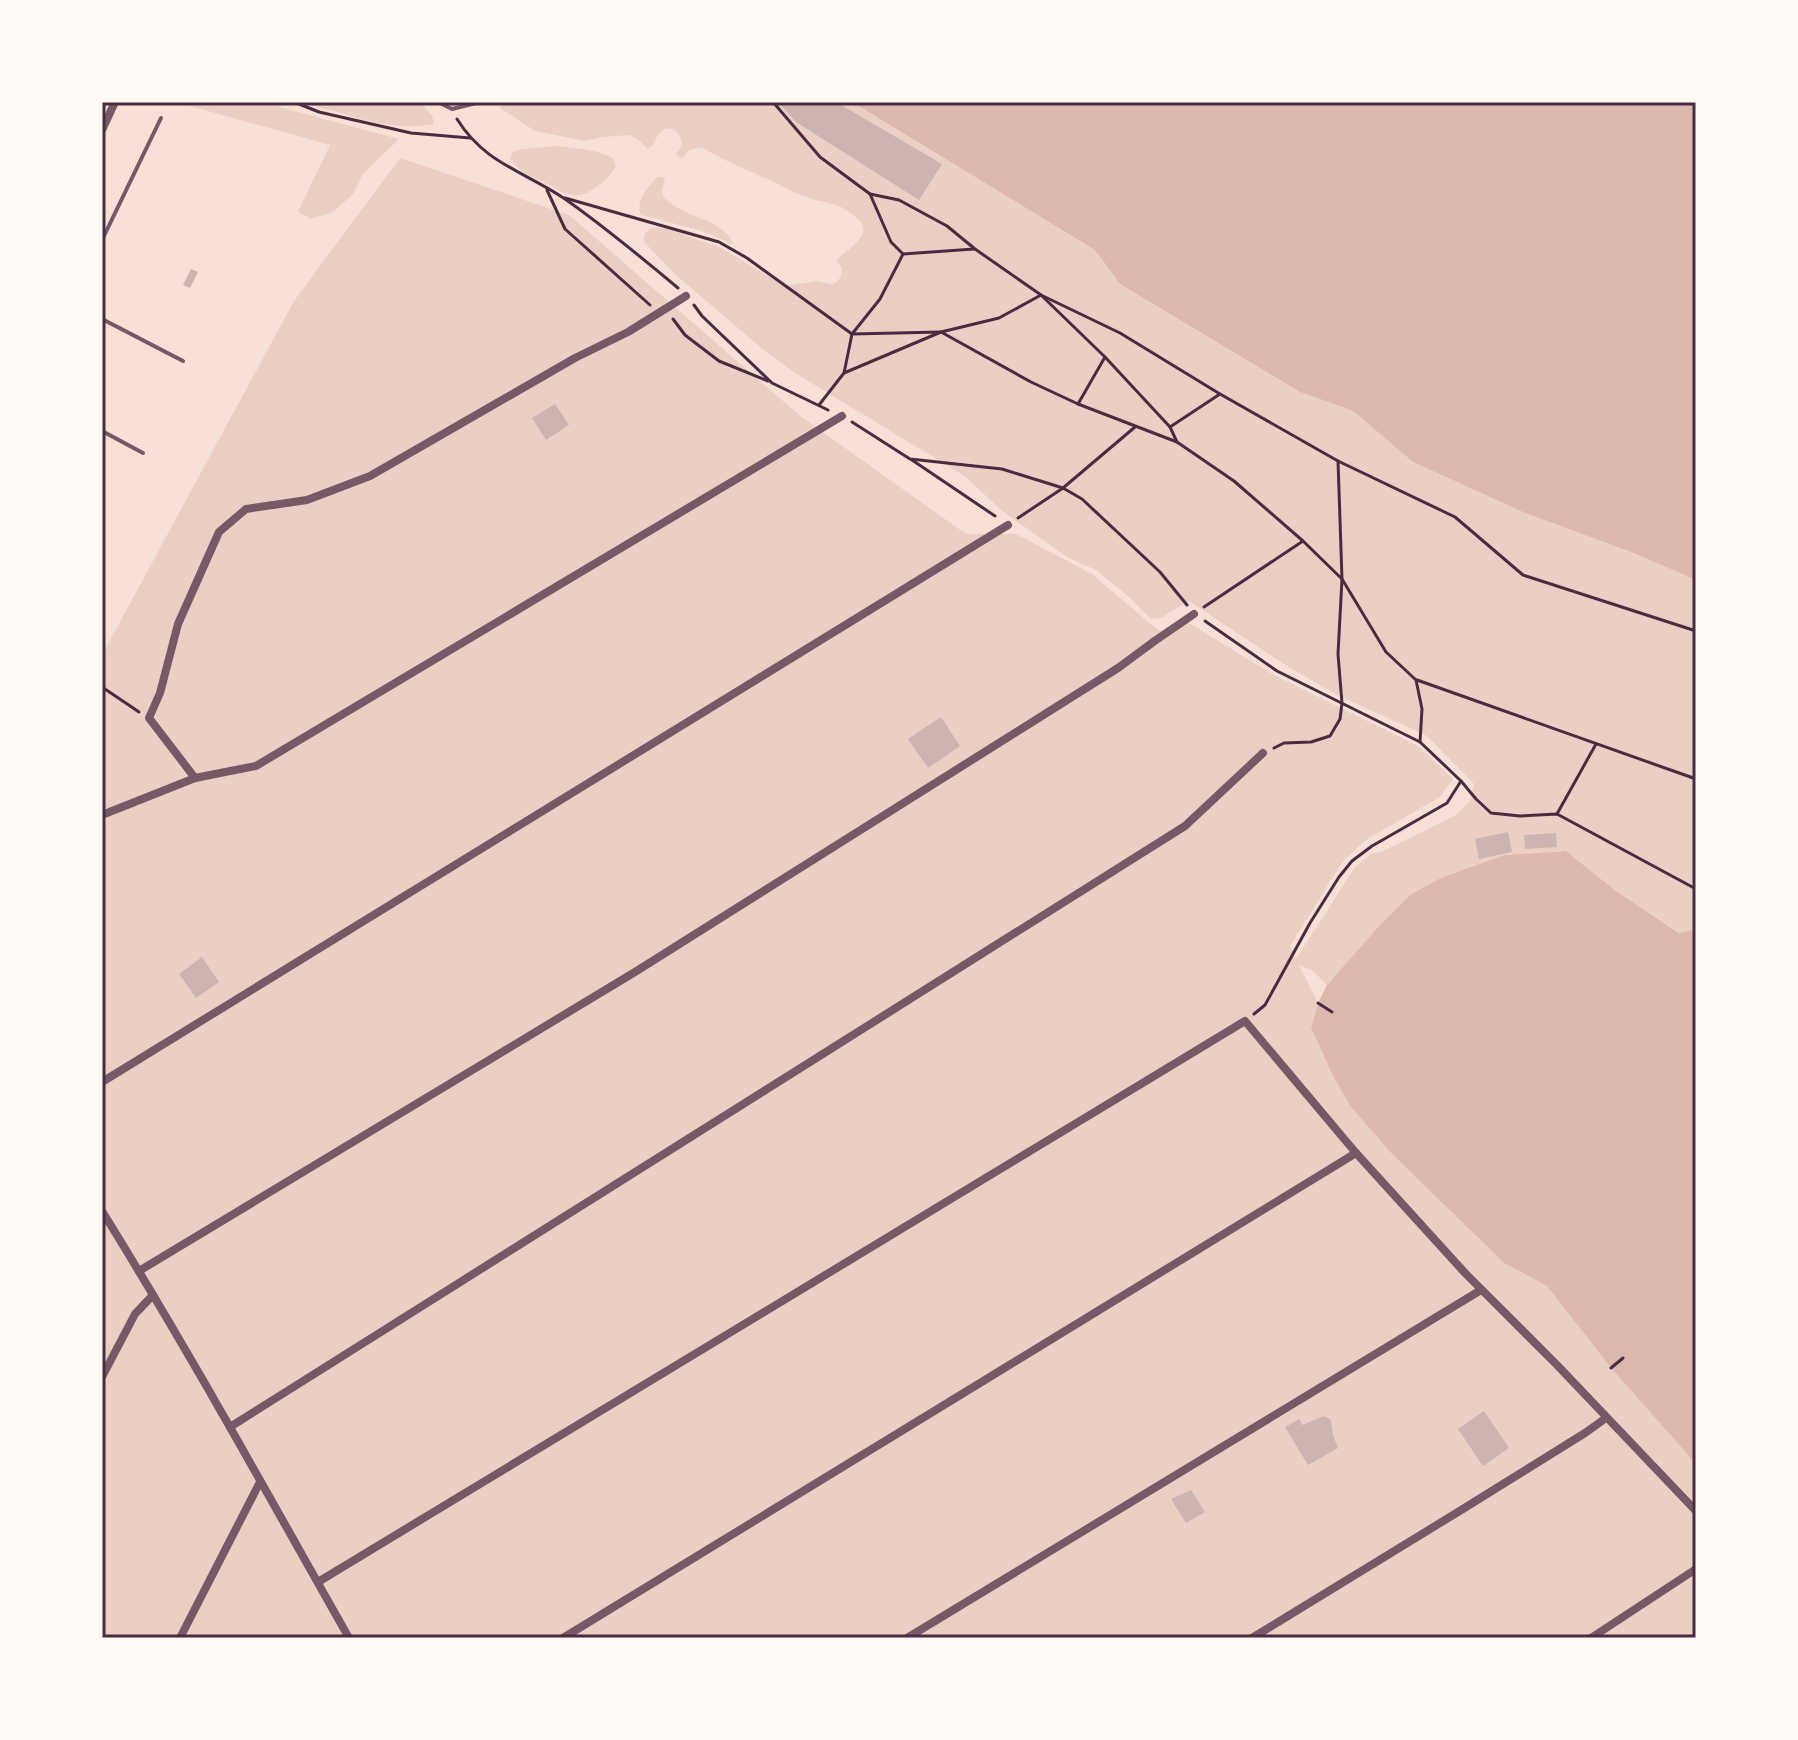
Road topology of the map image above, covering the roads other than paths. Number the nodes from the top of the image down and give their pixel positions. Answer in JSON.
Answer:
{"nodes":[{"id":1,"x":115,"y":102,"type":"edge"},
{"id":2,"x":438,"y":102,"type":"edge"},
{"id":3,"x":480,"y":102,"type":"edge"},
{"id":4,"x":161,"y":118,"type":"dead end"},
{"id":5,"x":102,"y":130,"type":"edge"},
{"id":6,"x":102,"y":240,"type":"edge"},
{"id":7,"x":686,"y":296,"type":"road end"},
{"id":8,"x":102,"y":319,"type":"edge"},
{"id":9,"x":183,"y":361,"type":"dead end"},
{"id":10,"x":842,"y":416,"type":"road end"},
{"id":11,"x":102,"y":431,"type":"edge"},
{"id":12,"x":143,"y":453,"type":"dead end"},
{"id":13,"x":1008,"y":525,"type":"road end"},
{"id":14,"x":1194,"y":614,"type":"road end"},
{"id":15,"x":1263,"y":753,"type":"road end"},
{"id":16,"x":195,"y":778,"type":"junction"},
{"id":17,"x":102,"y":815,"type":"edge"},
{"id":18,"x":102,"y":1082,"type":"edge"},
{"id":19,"x":1356,"y":1153,"type":"junction"},
{"id":20,"x":102,"y":1211,"type":"edge"},
{"id":21,"x":139,"y":1271,"type":"junction"},
{"id":22,"x":1481,"y":1290,"type":"junction"},
{"id":23,"x":153,"y":1295,"type":"junction"},
{"id":24,"x":102,"y":1377,"type":"edge"},
{"id":25,"x":1606,"y":1418,"type":"junction"},
{"id":26,"x":230,"y":1427,"type":"junction"},
{"id":27,"x":260,"y":1482,"type":"junction"},
{"id":28,"x":1696,"y":1511,"type":"edge"},
{"id":29,"x":1696,"y":1569,"type":"edge"},
{"id":30,"x":318,"y":1582,"type":"junction"},
{"id":31,"x":180,"y":1638,"type":"edge"},
{"id":32,"x":349,"y":1638,"type":"edge"},
{"id":33,"x":563,"y":1638,"type":"edge"},
{"id":34,"x":907,"y":1638,"type":"edge"},
{"id":35,"x":1252,"y":1638,"type":"edge"},
{"id":36,"x":1591,"y":1638,"type":"edge"}],
"edges":[{"from":1,"to":5,"type":"street"},
{"from":2,"to":3,"type":"lane"},
{"from":4,"to":6,"type":"lane"},
{"from":7,"to":16,"type":"street"},
{"from":8,"to":9,"type":"lane"},
{"from":10,"to":16,"type":"street"},
{"from":11,"to":12,"type":"lane"},
{"from":13,"to":18,"type":"street"},
{"from":14,"to":21,"type":"street"},
{"from":15,"to":26,"type":"street"},
{"from":16,"to":17,"type":"street"},
{"from":19,"to":22,"type":"street"},
{"from":19,"to":30,"type":"street"},
{"from":19,"to":33,"type":"street"},
{"from":20,"to":21,"type":"street"},
{"from":21,"to":23,"type":"street"},
{"from":22,"to":25,"type":"street"},
{"from":22,"to":34,"type":"street"},
{"from":23,"to":24,"type":"street"},
{"from":23,"to":26,"type":"street"},
{"from":25,"to":28,"type":"street"},
{"from":25,"to":35,"type":"street"},
{"from":26,"to":27,"type":"street"},
{"from":27,"to":30,"type":"street"},
{"from":27,"to":31,"type":"street"},
{"from":29,"to":36,"type":"street"},
{"from":30,"to":32,"type":"street"}]}
